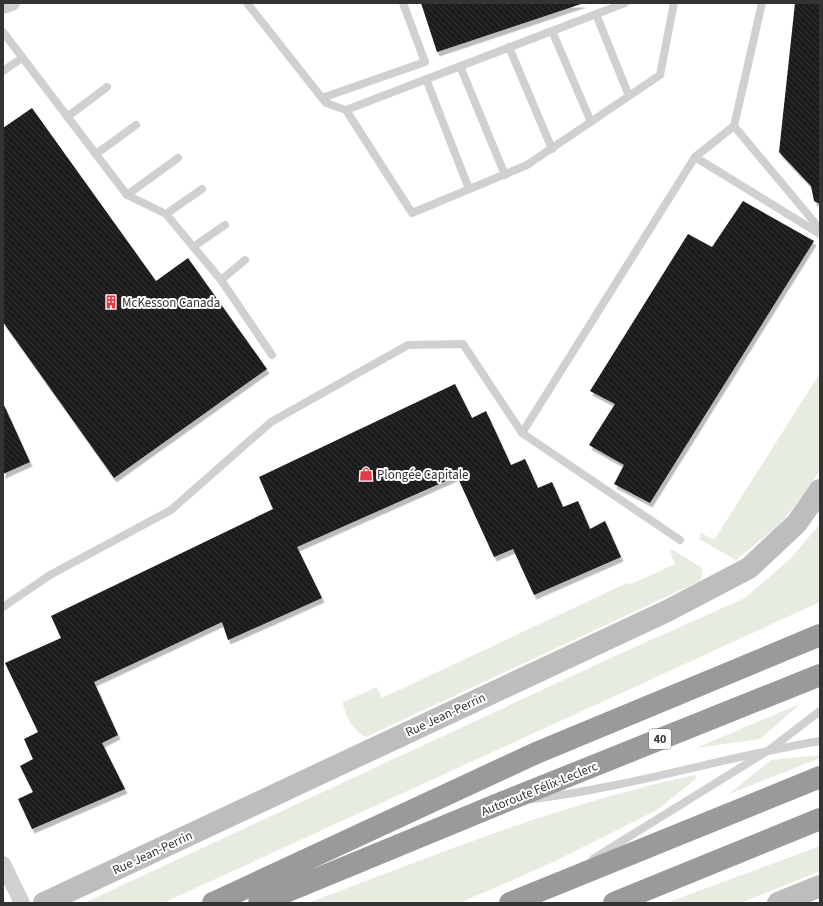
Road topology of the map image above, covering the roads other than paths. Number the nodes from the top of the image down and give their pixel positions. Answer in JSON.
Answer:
{"nodes":[{"id":1,"x":12,"y":3,"type":"edge"},
{"id":2,"x":247,"y":3,"type":"edge"},
{"id":3,"x":403,"y":3,"type":"edge"},
{"id":4,"x":625,"y":3,"type":"edge"},
{"id":5,"x":674,"y":3,"type":"edge"},
{"id":6,"x":762,"y":3,"type":"edge"},
{"id":7,"x":3,"y":6,"type":"edge"},
{"id":8,"x":596,"y":14,"type":"junction"},
{"id":9,"x":552,"y":31,"type":"junction"},
{"id":10,"x":3,"y":32,"type":"edge"},
{"id":11,"x":510,"y":47,"type":"junction"},
{"id":12,"x":22,"y":58,"type":"junction"},
{"id":13,"x":460,"y":66,"type":"junction"},
{"id":14,"x":3,"y":71,"type":"edge"},
{"id":15,"x":426,"y":79,"type":"junction"},
{"id":16,"x":107,"y":87,"type":"dead end"},
{"id":17,"x":629,"y":96,"type":"junction"},
{"id":18,"x":322,"y":98,"type":"junction"},
{"id":19,"x":346,"y":110,"type":"junction"},
{"id":20,"x":68,"y":117,"type":"junction"},
{"id":21,"x":591,"y":122,"type":"junction"},
{"id":22,"x":136,"y":125,"type":"dead end"},
{"id":23,"x":734,"y":126,"type":"junction"},
{"id":24,"x":552,"y":149,"type":"junction"},
{"id":25,"x":96,"y":154,"type":"junction"},
{"id":26,"x":695,"y":157,"type":"junction"},
{"id":27,"x":178,"y":158,"type":"dead end"},
{"id":28,"x":504,"y":174,"type":"junction"},
{"id":29,"x":202,"y":189,"type":"dead end"},
{"id":30,"x":469,"y":189,"type":"junction"},
{"id":31,"x":127,"y":194,"type":"junction"},
{"id":32,"x":166,"y":214,"type":"junction"},
{"id":33,"x":225,"y":225,"type":"dead end"},
{"id":34,"x":820,"y":229,"type":"edge"},
{"id":35,"x":820,"y":234,"type":"edge"},
{"id":36,"x":193,"y":247,"type":"junction"},
{"id":37,"x":245,"y":260,"type":"dead end"},
{"id":38,"x":220,"y":280,"type":"junction"},
{"id":39,"x":272,"y":355,"type":"dead end"},
{"id":40,"x":522,"y":432,"type":"junction"},
{"id":41,"x":820,"y":490,"type":"edge"},
{"id":42,"x":680,"y":540,"type":"dead end"},
{"id":43,"x":3,"y":607,"type":"edge"},
{"id":44,"x":820,"y":620,"type":"edge"},
{"id":45,"x":820,"y":635,"type":"edge"},
{"id":46,"x":820,"y":675,"type":"edge"},
{"id":47,"x":820,"y":711,"type":"edge"},
{"id":48,"x":820,"y":741,"type":"edge"},
{"id":49,"x":559,"y":744,"type":"junction"},
{"id":50,"x":770,"y":750,"type":"junction"},
{"id":51,"x":820,"y":777,"type":"edge"},
{"id":52,"x":501,"y":803,"type":"junction"},
{"id":53,"x":820,"y":818,"type":"edge"},
{"id":54,"x":820,"y":832,"type":"edge"},
{"id":55,"x":3,"y":864,"type":"edge"},
{"id":56,"x":550,"y":886,"type":"junction"},
{"id":57,"x":819,"y":890,"type":"edge"},
{"id":58,"x":22,"y":903,"type":"edge"},
{"id":59,"x":44,"y":903,"type":"edge"},
{"id":60,"x":213,"y":903,"type":"edge"},
{"id":61,"x":259,"y":903,"type":"edge"},
{"id":62,"x":510,"y":903,"type":"edge"},
{"id":63,"x":614,"y":903,"type":"edge"},
{"id":64,"x":778,"y":903,"type":"edge"}],
"edges":[{"from":1,"to":7,"type":"street"},
{"from":2,"to":18,"type":"lane"},
{"from":3,"to":18,"type":"lane"},
{"from":4,"to":8,"type":"lane"},
{"from":5,"to":17,"type":"lane"},
{"from":6,"to":23,"type":"lane"},
{"from":8,"to":9,"type":"lane"},
{"from":8,"to":17,"type":"lane"},
{"from":9,"to":11,"type":"lane"},
{"from":9,"to":21,"type":"lane"},
{"from":10,"to":12,"type":"lane"},
{"from":11,"to":13,"type":"lane"},
{"from":11,"to":24,"type":"lane"},
{"from":12,"to":14,"type":"lane"},
{"from":12,"to":20,"type":"lane"},
{"from":13,"to":15,"type":"lane"},
{"from":13,"to":28,"type":"lane"},
{"from":15,"to":19,"type":"lane"},
{"from":15,"to":30,"type":"lane"},
{"from":16,"to":20,"type":"lane"},
{"from":17,"to":21,"type":"lane"},
{"from":18,"to":19,"type":"lane"},
{"from":19,"to":30,"type":"lane"},
{"from":20,"to":25,"type":"lane"},
{"from":21,"to":24,"type":"lane"},
{"from":22,"to":25,"type":"lane"},
{"from":23,"to":26,"type":"lane"},
{"from":23,"to":34,"type":"lane"},
{"from":24,"to":28,"type":"lane"},
{"from":25,"to":31,"type":"lane"},
{"from":26,"to":35,"type":"lane"},
{"from":26,"to":40,"type":"lane"},
{"from":27,"to":31,"type":"lane"},
{"from":28,"to":30,"type":"lane"},
{"from":29,"to":32,"type":"lane"},
{"from":31,"to":32,"type":"lane"},
{"from":32,"to":36,"type":"lane"},
{"from":33,"to":36,"type":"lane"},
{"from":36,"to":38,"type":"lane"},
{"from":37,"to":38,"type":"lane"},
{"from":38,"to":39,"type":"lane"},
{"from":40,"to":42,"type":"lane"},
{"from":40,"to":43,"type":"lane"},
{"from":41,"to":59,"type":"street","name":"Rue Jean-Perrin"},
{"from":44,"to":49,"type":"highway"},
{"from":45,"to":49,"type":"highway"},
{"from":46,"to":52,"type":"highway","name":"Autoroute Félix-Leclerc","number":"40"},
{"from":47,"to":50,"type":"lane"},
{"from":48,"to":50,"type":"lane"},
{"from":49,"to":60,"type":"highway"},
{"from":50,"to":52,"type":"lane"},
{"from":50,"to":56,"type":"lane"},
{"from":51,"to":56,"type":"highway"},
{"from":52,"to":61,"type":"highway","name":"Autoroute Félix-Leclerc","number":"40"},
{"from":53,"to":63,"type":"highway"},
{"from":54,"to":63,"type":"highway"},
{"from":55,"to":58,"type":"street"},
{"from":56,"to":62,"type":"highway"},
{"from":57,"to":64,"type":"street"}]}
